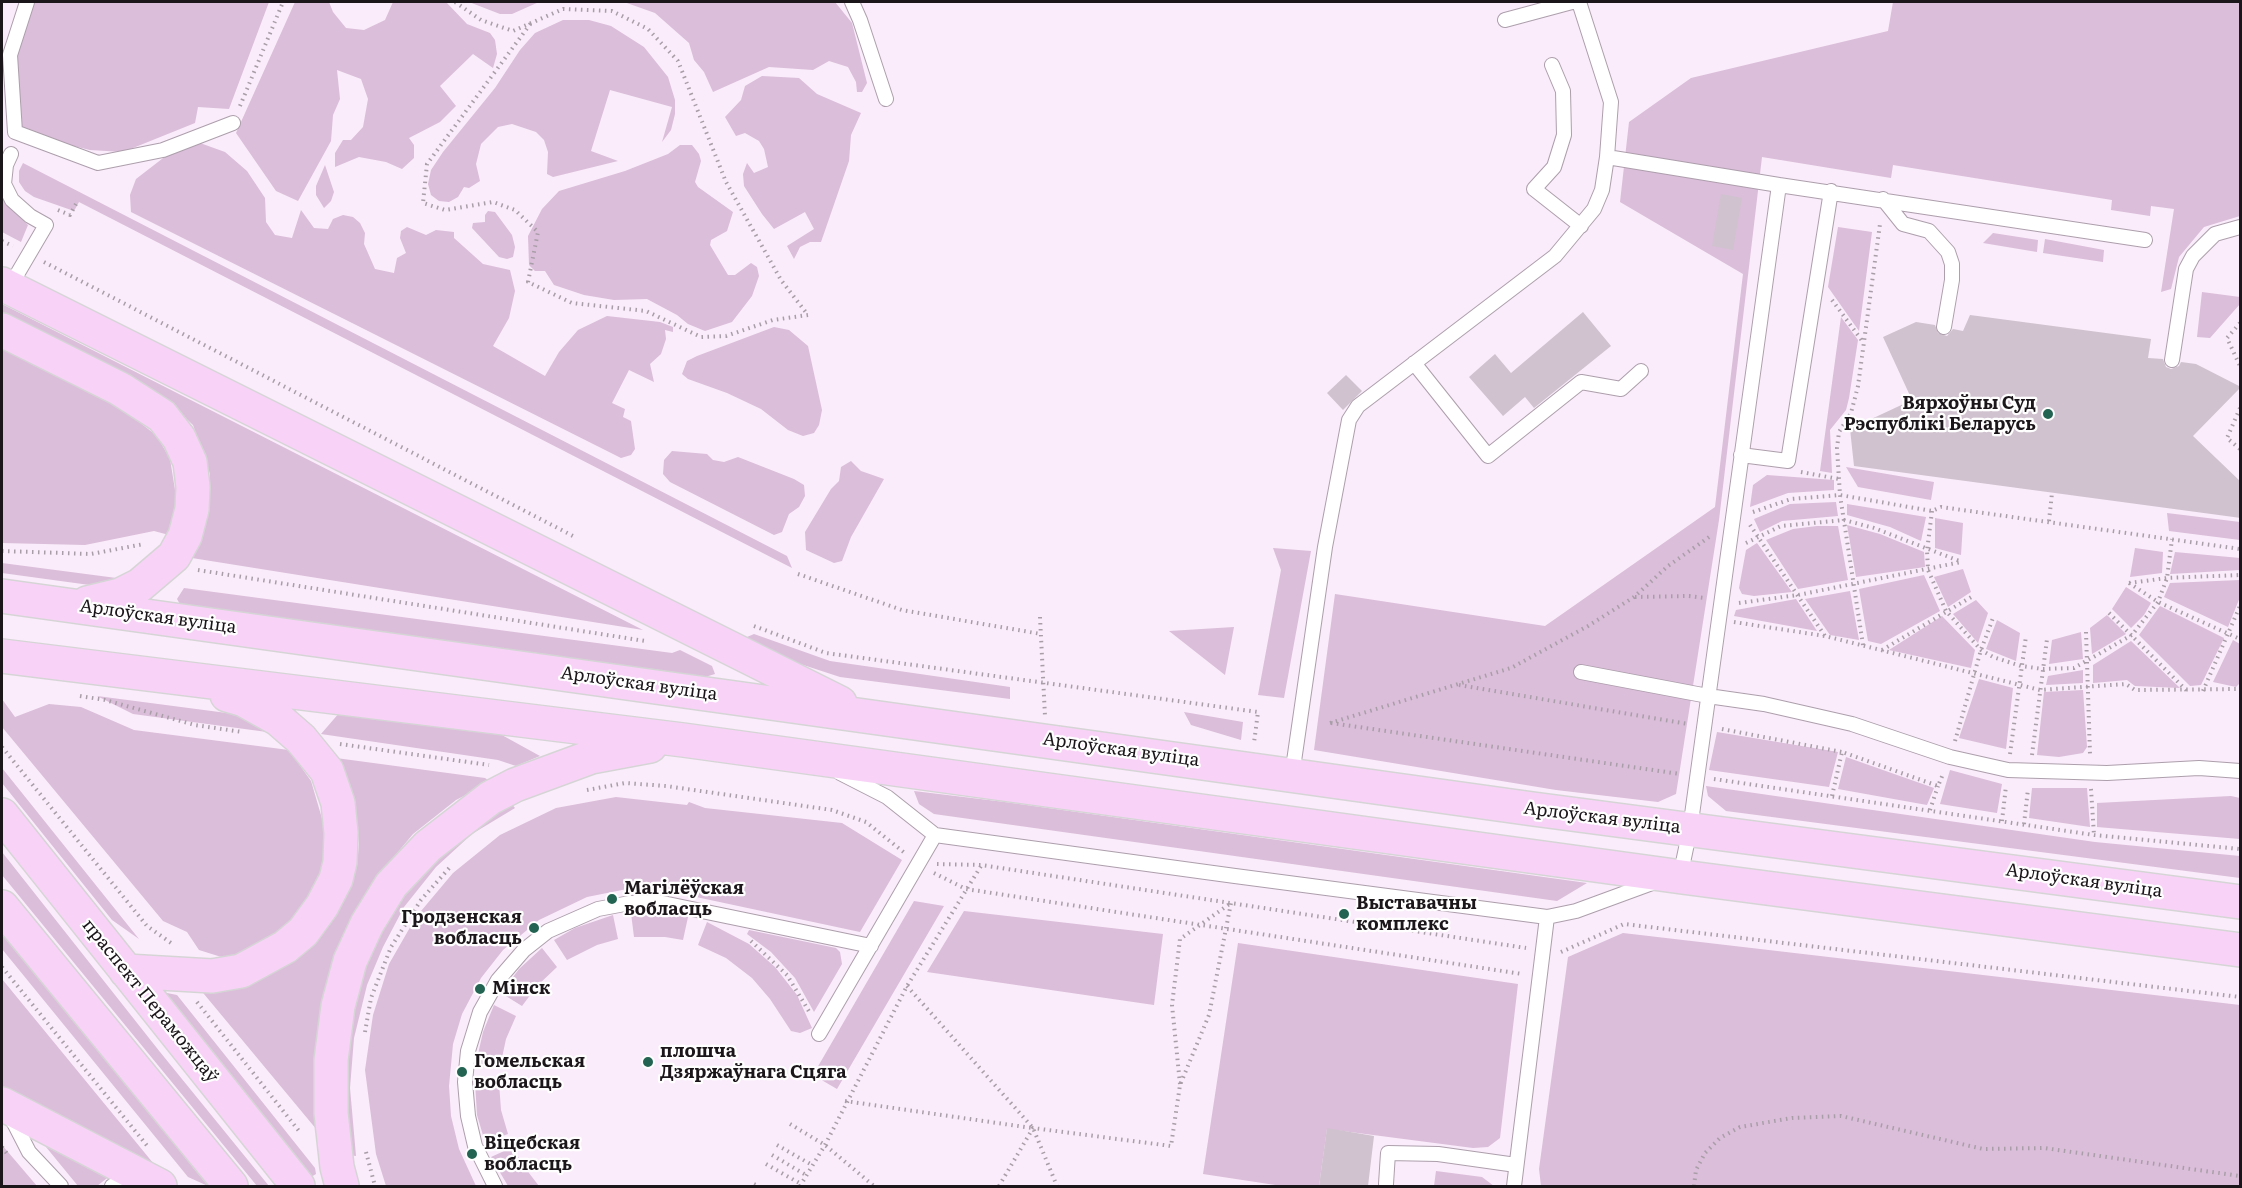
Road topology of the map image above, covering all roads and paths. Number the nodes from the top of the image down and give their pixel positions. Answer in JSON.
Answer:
{"nodes":[{"id":1,"x":27,"y":2,"type":"edge"},
{"id":2,"x":283,"y":2,"type":"edge"},
{"id":3,"x":455,"y":2,"type":"edge"},
{"id":4,"x":852,"y":2,"type":"edge"},
{"id":5,"x":1572,"y":2,"type":"edge"},
{"id":6,"x":1579,"y":2,"type":"edge"},
{"id":7,"x":1505,"y":20,"type":"dead end"},
{"id":8,"x":531,"y":23,"type":"junction"},
{"id":9,"x":1552,"y":65,"type":"dead end"},
{"id":10,"x":886,"y":99,"type":"dead end"},
{"id":11,"x":234,"y":123,"type":"joint"},
{"id":12,"x":11,"y":154,"type":"dead end"},
{"id":13,"x":1607,"y":157,"type":"junction"},
{"id":14,"x":1779,"y":185,"type":"junction"},
{"id":15,"x":1831,"y":191,"type":"junction"},
{"id":16,"x":1883,"y":199,"type":"junction"},
{"id":17,"x":1581,"y":226,"type":"junction"},
{"id":18,"x":2241,"y":227,"type":"edge"},
{"id":19,"x":2145,"y":240,"type":"dead end"},
{"id":20,"x":2,"y":241,"type":"edge"},
{"id":21,"x":29,"y":254,"type":"junction"},
{"id":22,"x":1817,"y":280,"type":"junction"},
{"id":23,"x":5,"y":286,"type":"edge"},
{"id":24,"x":2241,"y":323,"type":"edge"},
{"id":25,"x":1944,"y":327,"type":"dead end"},
{"id":26,"x":2,"y":330,"type":"edge"},
{"id":27,"x":1864,"y":343,"type":"junction"},
{"id":28,"x":2172,"y":360,"type":"dead end"},
{"id":29,"x":1414,"y":363,"type":"junction"},
{"id":30,"x":2241,"y":366,"type":"edge"},
{"id":31,"x":1641,"y":371,"type":"dead end"},
{"id":32,"x":2241,"y":408,"type":"edge"},
{"id":33,"x":2241,"y":449,"type":"edge"},
{"id":34,"x":1741,"y":455,"type":"junction"},
{"id":35,"x":2052,"y":493,"type":"dead end"},
{"id":36,"x":1840,"y":495,"type":"junction"},
{"id":37,"x":1932,"y":511,"type":"junction"},
{"id":38,"x":1737,"y":519,"type":"junction"},
{"id":39,"x":1844,"y":520,"type":"junction"},
{"id":40,"x":2049,"y":521,"type":"junction"},
{"id":41,"x":1759,"y":536,"type":"junction"},
{"id":42,"x":580,"y":539,"type":"dead end"},
{"id":43,"x":2172,"y":539,"type":"junction"},
{"id":44,"x":146,"y":544,"type":"dead end"},
{"id":45,"x":1740,"y":546,"type":"dead end"},
{"id":46,"x":2241,"y":549,"type":"edge"},
{"id":47,"x":1927,"y":550,"type":"junction"},
{"id":48,"x":2,"y":551,"type":"edge"},
{"id":49,"x":188,"y":569,"type":"dead end"},
{"id":50,"x":1928,"y":570,"type":"junction"},
{"id":51,"x":798,"y":574,"type":"dead end"},
{"id":52,"x":2241,"y":575,"type":"edge"},
{"id":53,"x":2167,"y":578,"type":"junction"},
{"id":54,"x":1853,"y":585,"type":"junction"},
{"id":55,"x":1798,"y":595,"type":"junction"},
{"id":56,"x":2,"y":596,"type":"edge"},
{"id":57,"x":1973,"y":596,"type":"dead end"},
{"id":58,"x":1634,"y":597,"type":"junction"},
{"id":59,"x":2158,"y":602,"type":"junction"},
{"id":60,"x":1725,"y":603,"type":"junction"},
{"id":61,"x":72,"y":606,"type":"junction"},
{"id":62,"x":2241,"y":606,"type":"edge"},
{"id":63,"x":1946,"y":611,"type":"junction"},
{"id":64,"x":2109,"y":613,"type":"dead end"},
{"id":65,"x":1040,"y":617,"type":"dead end"},
{"id":66,"x":752,"y":626,"type":"dead end"},
{"id":67,"x":2086,"y":632,"type":"dead end"},
{"id":68,"x":1041,"y":634,"type":"junction"},
{"id":69,"x":2230,"y":634,"type":"junction"},
{"id":70,"x":2132,"y":635,"type":"junction"},
{"id":71,"x":1825,"y":636,"type":"junction"},
{"id":72,"x":2026,"y":636,"type":"dead end"},
{"id":73,"x":2047,"y":639,"type":"dead end"},
{"id":74,"x":2241,"y":639,"type":"edge"},
{"id":75,"x":645,"y":641,"type":"dead end"},
{"id":76,"x":1863,"y":645,"type":"junction"},
{"id":77,"x":1881,"y":650,"type":"junction"},
{"id":78,"x":2,"y":656,"type":"edge"},
{"id":79,"x":2087,"y":661,"type":"junction"},
{"id":80,"x":2021,"y":666,"type":"junction"},
{"id":81,"x":2043,"y":669,"type":"junction"},
{"id":82,"x":1581,"y":672,"type":"dead end"},
{"id":83,"x":176,"y":679,"type":"junction"},
{"id":84,"x":1045,"y":685,"type":"junction"},
{"id":85,"x":1458,"y":685,"type":"junction"},
{"id":86,"x":2019,"y":686,"type":"junction"},
{"id":87,"x":2088,"y":687,"type":"junction"},
{"id":88,"x":2241,"y":689,"type":"edge"},
{"id":89,"x":2040,"y":690,"type":"junction"},
{"id":90,"x":2188,"y":691,"type":"junction"},
{"id":91,"x":2203,"y":692,"type":"junction"},
{"id":92,"x":73,"y":695,"type":"dead end"},
{"id":93,"x":1708,"y":696,"type":"junction"},
{"id":94,"x":863,"y":714,"type":"junction"},
{"id":95,"x":1704,"y":727,"type":"junction"},
{"id":96,"x":252,"y":733,"type":"dead end"},
{"id":97,"x":683,"y":740,"type":"junction"},
{"id":98,"x":1046,"y":740,"type":"junction"},
{"id":99,"x":330,"y":743,"type":"dead end"},
{"id":100,"x":2,"y":747,"type":"edge"},
{"id":101,"x":1253,"y":747,"type":"dead end"},
{"id":102,"x":1842,"y":752,"type":"dead end"},
{"id":103,"x":800,"y":756,"type":"junction"},
{"id":104,"x":489,"y":765,"type":"dead end"},
{"id":105,"x":2008,"y":770,"type":"junction"},
{"id":106,"x":2241,"y":771,"type":"edge"},
{"id":107,"x":2030,"y":772,"type":"junction"},
{"id":108,"x":2090,"y":773,"type":"junction"},
{"id":109,"x":1292,"y":775,"type":"junction"},
{"id":110,"x":1696,"y":776,"type":"junction"},
{"id":111,"x":1938,"y":786,"type":"dead end"},
{"id":112,"x":579,"y":792,"type":"dead end"},
{"id":113,"x":1930,"y":810,"type":"junction"},
{"id":114,"x":2,"y":815,"type":"edge"},
{"id":115,"x":2002,"y":821,"type":"junction"},
{"id":116,"x":1285,"y":823,"type":"junction"},
{"id":117,"x":2024,"y":824,"type":"junction"},
{"id":118,"x":1690,"y":829,"type":"junction"},
{"id":119,"x":935,"y":835,"type":"junction"},
{"id":120,"x":2094,"y":835,"type":"junction"},
{"id":121,"x":2241,"y":849,"type":"edge"},
{"id":122,"x":460,"y":859,"type":"dead end"},
{"id":123,"x":918,"y":864,"type":"junction"},
{"id":124,"x":981,"y":865,"type":"junction"},
{"id":125,"x":1682,"y":877,"type":"junction"},
{"id":126,"x":966,"y":889,"type":"junction"},
{"id":127,"x":2241,"y":902,"type":"edge"},
{"id":128,"x":1231,"y":903,"type":"junction"},
{"id":129,"x":2,"y":906,"type":"edge"},
{"id":130,"x":1547,"y":917,"type":"junction"},
{"id":131,"x":1199,"y":925,"type":"junction"},
{"id":132,"x":1225,"y":929,"type":"junction"},
{"id":133,"x":746,"y":936,"type":"dead end"},
{"id":134,"x":871,"y":946,"type":"junction"},
{"id":135,"x":176,"y":947,"type":"dead end"},
{"id":136,"x":1543,"y":950,"type":"junction"},
{"id":137,"x":2241,"y":950,"type":"edge"},
{"id":138,"x":2,"y":967,"type":"edge"},
{"id":139,"x":126,"y":971,"type":"junction"},
{"id":140,"x":1524,"y":974,"type":"dead end"},
{"id":141,"x":908,"y":986,"type":"junction"},
{"id":142,"x":2241,"y":997,"type":"edge"},
{"id":143,"x":195,"y":999,"type":"dead end"},
{"id":144,"x":819,"y":1034,"type":"joint"},
{"id":145,"x":364,"y":1041,"type":"dead end"},
{"id":146,"x":1180,"y":1085,"type":"junction"},
{"id":147,"x":845,"y":1101,"type":"junction"},
{"id":148,"x":4,"y":1106,"type":"edge"},
{"id":149,"x":790,"y":1124,"type":"dead end"},
{"id":150,"x":1033,"y":1128,"type":"junction"},
{"id":151,"x":299,"y":1131,"type":"dead end"},
{"id":152,"x":364,"y":1144,"type":"dead end"},
{"id":153,"x":777,"y":1145,"type":"dead end"},
{"id":154,"x":825,"y":1145,"type":"junction"},
{"id":155,"x":772,"y":1155,"type":"dead end"},
{"id":156,"x":766,"y":1164,"type":"dead end"},
{"id":157,"x":812,"y":1165,"type":"junction"},
{"id":158,"x":1516,"y":1165,"type":"junction"},
{"id":159,"x":154,"y":1174,"type":"edge"},
{"id":160,"x":806,"y":1175,"type":"junction"},
{"id":161,"x":2241,"y":1176,"type":"edge"},
{"id":162,"x":1386,"y":1184,"type":"dead end"},
{"id":163,"x":800,"y":1185,"type":"edge"},
{"id":164,"x":61,"y":1186,"type":"edge"},
{"id":165,"x":112,"y":1186,"type":"edge"},
{"id":166,"x":231,"y":1186,"type":"edge"},
{"id":167,"x":298,"y":1186,"type":"edge"},
{"id":168,"x":342,"y":1186,"type":"edge"},
{"id":169,"x":375,"y":1186,"type":"edge"},
{"id":170,"x":495,"y":1186,"type":"edge"},
{"id":171,"x":874,"y":1186,"type":"edge"},
{"id":172,"x":999,"y":1186,"type":"edge"},
{"id":173,"x":1057,"y":1186,"type":"edge"},
{"id":174,"x":1514,"y":1186,"type":"edge"},
{"id":175,"x":1694,"y":1186,"type":"edge"}],
"edges":[{"from":1,"to":11,"type":"lane"},
{"from":2,"to":11,"type":"path"},
{"from":3,"to":8,"type":"path"},
{"from":4,"to":10,"type":"lane"},
{"from":5,"to":7,"type":"lane"},
{"from":6,"to":13,"type":"lane"},
{"from":8,"to":8,"type":"path"},
{"from":9,"to":17,"type":"lane"},
{"from":12,"to":21,"type":"lane"},
{"from":13,"to":14,"type":"lane"},
{"from":13,"to":17,"type":"lane"},
{"from":14,"to":15,"type":"lane"},
{"from":14,"to":34,"type":"lane"},
{"from":15,"to":16,"type":"lane"},
{"from":15,"to":22,"type":"lane"},
{"from":16,"to":19,"type":"lane"},
{"from":16,"to":25,"type":"lane"},
{"from":16,"to":27,"type":"path"},
{"from":17,"to":29,"type":"lane"},
{"from":18,"to":28,"type":"lane"},
{"from":20,"to":21,"type":"path"},
{"from":21,"to":23,"type":"lane"},
{"from":21,"to":42,"type":"path"},
{"from":22,"to":27,"type":"path"},
{"from":22,"to":34,"type":"lane"},
{"from":23,"to":94,"type":"main road"},
{"from":24,"to":30,"type":"path"},
{"from":26,"to":61,"type":"main road"},
{"from":27,"to":36,"type":"path"},
{"from":29,"to":31,"type":"lane"},
{"from":29,"to":109,"type":"lane"},
{"from":32,"to":33,"type":"path"},
{"from":34,"to":38,"type":"lane"},
{"from":35,"to":40,"type":"path"},
{"from":36,"to":37,"type":"path"},
{"from":36,"to":38,"type":"path"},
{"from":36,"to":39,"type":"path"},
{"from":37,"to":40,"type":"path"},
{"from":37,"to":47,"type":"path"},
{"from":38,"to":41,"type":"path"},
{"from":38,"to":58,"type":"path"},
{"from":38,"to":60,"type":"lane"},
{"from":39,"to":41,"type":"path"},
{"from":39,"to":47,"type":"path"},
{"from":39,"to":54,"type":"path"},
{"from":40,"to":43,"type":"path"},
{"from":41,"to":45,"type":"path"},
{"from":41,"to":55,"type":"path"},
{"from":43,"to":46,"type":"path"},
{"from":43,"to":53,"type":"path"},
{"from":44,"to":48,"type":"path"},
{"from":47,"to":50,"type":"path"},
{"from":47,"to":50,"type":"path"},
{"from":49,"to":75,"type":"path"},
{"from":50,"to":54,"type":"path"},
{"from":50,"to":63,"type":"path"},
{"from":51,"to":68,"type":"path"},
{"from":52,"to":53,"type":"path"},
{"from":53,"to":59,"type":"path"},
{"from":53,"to":59,"type":"path"},
{"from":54,"to":55,"type":"path"},
{"from":54,"to":76,"type":"path"},
{"from":55,"to":60,"type":"path"},
{"from":55,"to":71,"type":"path"},
{"from":56,"to":61,"type":"main road","name":"Арлоўская вуліца"},
{"from":57,"to":63,"type":"path"},
{"from":58,"to":60,"type":"path"},
{"from":58,"to":85,"type":"path"},
{"from":59,"to":69,"type":"path"},
{"from":59,"to":70,"type":"path"},
{"from":60,"to":71,"type":"path"},
{"from":60,"to":93,"type":"lane"},
{"from":61,"to":94,"type":"main road","name":"Арлоўская вуліца"},
{"from":62,"to":69,"type":"path"},
{"from":63,"to":77,"type":"path"},
{"from":63,"to":80,"type":"path"},
{"from":64,"to":70,"type":"path"},
{"from":65,"to":68,"type":"path"},
{"from":66,"to":84,"type":"path"},
{"from":67,"to":79,"type":"path"},
{"from":68,"to":84,"type":"path"},
{"from":69,"to":74,"type":"path"},
{"from":69,"to":91,"type":"path"},
{"from":70,"to":79,"type":"path"},
{"from":70,"to":90,"type":"path"},
{"from":71,"to":76,"type":"path"},
{"from":72,"to":80,"type":"path"},
{"from":73,"to":81,"type":"path"},
{"from":76,"to":77,"type":"path"},
{"from":77,"to":86,"type":"path"},
{"from":78,"to":83,"type":"main road"},
{"from":79,"to":81,"type":"path"},
{"from":79,"to":87,"type":"path"},
{"from":80,"to":81,"type":"path"},
{"from":80,"to":86,"type":"path"},
{"from":81,"to":89,"type":"path"},
{"from":82,"to":93,"type":"lane"},
{"from":83,"to":97,"type":"main road"},
{"from":83,"to":139,"type":"main road"},
{"from":84,"to":98,"type":"path"},
{"from":84,"to":101,"type":"path"},
{"from":85,"to":95,"type":"path"},
{"from":85,"to":110,"type":"path"},
{"from":86,"to":89,"type":"path"},
{"from":86,"to":105,"type":"path"},
{"from":87,"to":89,"type":"path"},
{"from":87,"to":90,"type":"path"},
{"from":87,"to":108,"type":"path"},
{"from":88,"to":91,"type":"path"},
{"from":89,"to":107,"type":"path"},
{"from":90,"to":91,"type":"path"},
{"from":92,"to":96,"type":"path"},
{"from":93,"to":95,"type":"lane"},
{"from":93,"to":105,"type":"lane"},
{"from":94,"to":98,"type":"main road","name":"Арлоўская вуліца"},
{"from":95,"to":102,"type":"path"},
{"from":95,"to":110,"type":"lane"},
{"from":97,"to":103,"type":"main road"},
{"from":97,"to":168,"type":"main road"},
{"from":98,"to":109,"type":"main road","name":"Арлоўская вуліца"},
{"from":99,"to":104,"type":"path"},
{"from":100,"to":135,"type":"path"},
{"from":103,"to":116,"type":"main road"},
{"from":103,"to":119,"type":"lane"},
{"from":105,"to":107,"type":"lane"},
{"from":105,"to":115,"type":"path"},
{"from":106,"to":108,"type":"lane"},
{"from":107,"to":108,"type":"lane"},
{"from":107,"to":117,"type":"path"},
{"from":108,"to":120,"type":"path"},
{"from":109,"to":116,"type":"main road"},
{"from":109,"to":118,"type":"main road","name":"Арлоўская вуліца"},
{"from":110,"to":113,"type":"path"},
{"from":110,"to":118,"type":"lane"},
{"from":111,"to":113,"type":"path"},
{"from":112,"to":123,"type":"path"},
{"from":113,"to":115,"type":"path"},
{"from":114,"to":139,"type":"main road","name":"праспект Пераможцаў"},
{"from":115,"to":117,"type":"path"},
{"from":116,"to":125,"type":"main road"},
{"from":117,"to":120,"type":"path"},
{"from":118,"to":125,"type":"lane"},
{"from":118,"to":127,"type":"main road","name":"Арлоўская вуліца"},
{"from":119,"to":123,"type":"lane"},
{"from":119,"to":130,"type":"lane"},
{"from":120,"to":121,"type":"path"},
{"from":122,"to":145,"type":"path"},
{"from":123,"to":124,"type":"path"},
{"from":123,"to":126,"type":"path"},
{"from":123,"to":134,"type":"lane"},
{"from":124,"to":126,"type":"path"},
{"from":124,"to":128,"type":"path"},
{"from":125,"to":130,"type":"lane"},
{"from":125,"to":137,"type":"main road"},
{"from":126,"to":131,"type":"path"},
{"from":126,"to":141,"type":"path"},
{"from":128,"to":131,"type":"path"},
{"from":128,"to":132,"type":"path"},
{"from":128,"to":136,"type":"path"},
{"from":129,"to":166,"type":"main road"},
{"from":130,"to":136,"type":"lane"},
{"from":131,"to":132,"type":"path"},
{"from":131,"to":146,"type":"path"},
{"from":132,"to":140,"type":"path"},
{"from":132,"to":146,"type":"path"},
{"from":133,"to":144,"type":"path"},
{"from":134,"to":144,"type":"lane"},
{"from":134,"to":170,"type":"lane"},
{"from":136,"to":142,"type":"path"},
{"from":136,"to":158,"type":"lane"},
{"from":138,"to":159,"type":"path"},
{"from":139,"to":167,"type":"main road","name":"праспект Пераможцаў"},
{"from":141,"to":147,"type":"path"},
{"from":141,"to":150,"type":"path"},
{"from":143,"to":151,"type":"path"},
{"from":146,"to":150,"type":"path"},
{"from":147,"to":150,"type":"path"},
{"from":147,"to":154,"type":"path"},
{"from":148,"to":159,"type":"main road"},
{"from":148,"to":164,"type":"lane"},
{"from":149,"to":154,"type":"path"},
{"from":150,"to":172,"type":"path"},
{"from":150,"to":173,"type":"path"},
{"from":152,"to":169,"type":"path"},
{"from":153,"to":157,"type":"path"},
{"from":154,"to":157,"type":"path"},
{"from":154,"to":171,"type":"path"},
{"from":155,"to":160,"type":"path"},
{"from":156,"to":163,"type":"path"},
{"from":157,"to":160,"type":"path"},
{"from":158,"to":162,"type":"lane"},
{"from":158,"to":174,"type":"lane"},
{"from":159,"to":165,"type":"lane"},
{"from":160,"to":163,"type":"path"},
{"from":161,"to":175,"type":"path"}]}
